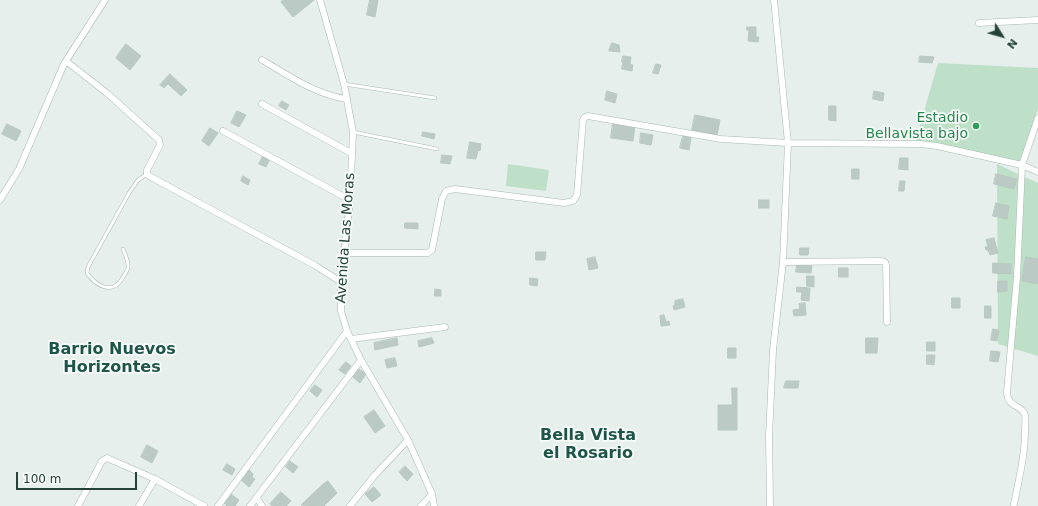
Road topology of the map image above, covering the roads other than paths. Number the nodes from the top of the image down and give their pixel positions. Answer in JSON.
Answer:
{"nodes":[{"id":1,"x":105,"y":0,"type":"edge"},
{"id":2,"x":320,"y":0,"type":"edge"},
{"id":3,"x":774,"y":0,"type":"edge"},
{"id":4,"x":1038,"y":20,"type":"edge"},
{"id":5,"x":979,"y":23,"type":"dead end"},
{"id":6,"x":262,"y":60,"type":"dead end"},
{"id":7,"x":66,"y":61,"type":"junction"},
{"id":8,"x":344,"y":84,"type":"junction"},
{"id":9,"x":435,"y":98,"type":"dead end"},
{"id":10,"x":347,"y":99,"type":"junction"},
{"id":11,"x":262,"y":104,"type":"dead end"},
{"id":12,"x":1038,"y":118,"type":"edge"},
{"id":13,"x":223,"y":131,"type":"dead end"},
{"id":14,"x":352,"y":132,"type":"junction"},
{"id":15,"x":788,"y":143,"type":"junction"},
{"id":16,"x":437,"y":149,"type":"dead end"},
{"id":17,"x":351,"y":152,"type":"junction"},
{"id":18,"x":1022,"y":165,"type":"junction"},
{"id":19,"x":1038,"y":172,"type":"edge"},
{"id":20,"x":147,"y":174,"type":"junction"},
{"id":21,"x":0,"y":200,"type":"edge"},
{"id":22,"x":350,"y":200,"type":"junction"},
{"id":23,"x":123,"y":249,"type":"dead end"},
{"id":24,"x":345,"y":253,"type":"junction"},
{"id":25,"x":783,"y":262,"type":"junction"},
{"id":26,"x":341,"y":282,"type":"junction"},
{"id":27,"x":887,"y":322,"type":"dead end"},
{"id":28,"x":445,"y":327,"type":"dead end"},
{"id":29,"x":347,"y":331,"type":"junction"},
{"id":30,"x":351,"y":339,"type":"junction"},
{"id":31,"x":361,"y":360,"type":"junction"},
{"id":32,"x":408,"y":440,"type":"junction"},
{"id":33,"x":155,"y":479,"type":"junction"},
{"id":34,"x":432,"y":494,"type":"junction"},
{"id":35,"x":257,"y":498,"type":"junction"},
{"id":36,"x":1014,"y":504,"type":"dead end"},
{"id":37,"x":78,"y":506,"type":"edge"},
{"id":38,"x":139,"y":506,"type":"edge"},
{"id":39,"x":204,"y":506,"type":"edge"},
{"id":40,"x":218,"y":506,"type":"edge"},
{"id":41,"x":250,"y":506,"type":"edge"},
{"id":42,"x":262,"y":506,"type":"edge"},
{"id":43,"x":350,"y":506,"type":"edge"},
{"id":44,"x":422,"y":506,"type":"edge"},
{"id":45,"x":434,"y":506,"type":"edge"},
{"id":46,"x":770,"y":506,"type":"edge"}],
"edges":[{"from":1,"to":7,"type":"street"},
{"from":2,"to":8,"type":"street","name":"Avenida Las Moras"},
{"from":3,"to":15,"type":"street"},
{"from":4,"to":5,"type":"street"},
{"from":6,"to":10,"type":"street"},
{"from":7,"to":20,"type":"street"},
{"from":7,"to":21,"type":"street"},
{"from":8,"to":9,"type":"lane"},
{"from":8,"to":10,"type":"street","name":"Avenida Las Moras"},
{"from":10,"to":14,"type":"street","name":"Avenida Las Moras"},
{"from":11,"to":17,"type":"street"},
{"from":12,"to":18,"type":"street"},
{"from":13,"to":22,"type":"street"},
{"from":14,"to":16,"type":"lane"},
{"from":14,"to":17,"type":"street","name":"Avenida Las Moras"},
{"from":15,"to":18,"type":"street"},
{"from":15,"to":24,"type":"street"},
{"from":15,"to":25,"type":"street"},
{"from":17,"to":22,"type":"street","name":"Avenida Las Moras"},
{"from":18,"to":19,"type":"street"},
{"from":18,"to":36,"type":"street"},
{"from":20,"to":23,"type":"lane"},
{"from":20,"to":26,"type":"street"},
{"from":22,"to":24,"type":"street","name":"Avenida Las Moras"},
{"from":24,"to":26,"type":"street","name":"Avenida Las Moras"},
{"from":25,"to":27,"type":"street"},
{"from":25,"to":46,"type":"street"},
{"from":26,"to":29,"type":"street","name":"Avenida Las Moras"},
{"from":28,"to":30,"type":"street"},
{"from":29,"to":30,"type":"street","name":"Avenida Las Moras"},
{"from":29,"to":40,"type":"street"},
{"from":30,"to":31,"type":"street","name":"Avenida Las Moras"},
{"from":31,"to":32,"type":"street","name":"Avenida Las Moras"},
{"from":31,"to":35,"type":"street"},
{"from":32,"to":34,"type":"street","name":"Avenida Las Moras"},
{"from":32,"to":43,"type":"street"},
{"from":33,"to":37,"type":"street"},
{"from":33,"to":38,"type":"street"},
{"from":33,"to":39,"type":"street"},
{"from":34,"to":44,"type":"street"},
{"from":34,"to":45,"type":"street","name":"Avenida Las Moras"},
{"from":35,"to":41,"type":"street"},
{"from":35,"to":42,"type":"street"}]}
